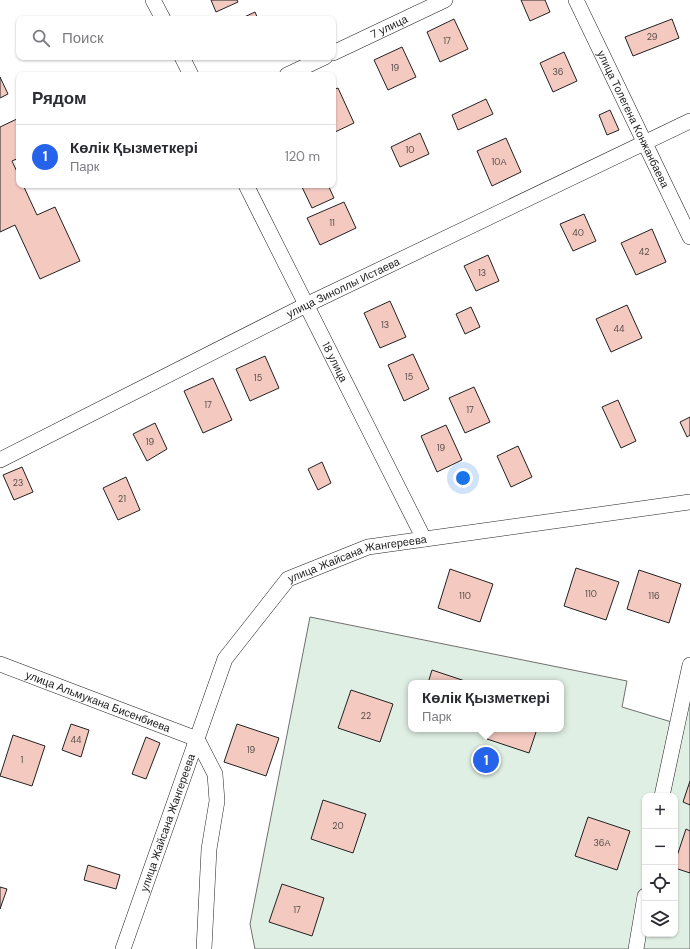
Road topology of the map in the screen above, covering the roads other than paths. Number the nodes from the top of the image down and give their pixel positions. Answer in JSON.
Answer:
{"nodes":[{"id":1,"x":153,"y":0,"type":"edge"},
{"id":2,"x":445,"y":0,"type":"edge"},
{"id":3,"x":576,"y":0,"type":"edge"},
{"id":4,"x":161,"y":16,"type":"edge"},
{"id":5,"x":336,"y":52,"type":"edge"},
{"id":6,"x":184,"y":60,"type":"edge"},
{"id":7,"x":319,"y":60,"type":"edge"},
{"id":8,"x":190,"y":72,"type":"edge"},
{"id":9,"x":294,"y":72,"type":"edge"},
{"id":10,"x":690,"y":121,"type":"edge"},
{"id":11,"x":644,"y":144,"type":"junction"},
{"id":12,"x":248,"y":188,"type":"edge"},
{"id":13,"x":690,"y":237,"type":"edge"},
{"id":14,"x":306,"y":305,"type":"junction"},
{"id":15,"x":0,"y":460,"type":"edge"},
{"id":16,"x":690,"y":502,"type":"edge"},
{"id":17,"x":424,"y":539,"type":"junction"},
{"id":18,"x":0,"y":664,"type":"edge"},
{"id":19,"x":690,"y":665,"type":"edge"},
{"id":20,"x":197,"y":738,"type":"junction"},
{"id":21,"x":663,"y":793,"type":"edge"},
{"id":22,"x":644,"y":901,"type":"edge"},
{"id":23,"x":123,"y":949,"type":"edge"},
{"id":24,"x":204,"y":949,"type":"edge"},
{"id":25,"x":636,"y":949,"type":"edge"}],
"edges":[{"from":1,"to":4,"type":"street"},
{"from":2,"to":5,"type":"street","name":"7 улица"},
{"from":3,"to":11,"type":"street","name":"улица Толегена Конжанбаева"},
{"from":6,"to":8,"type":"street"},
{"from":7,"to":9,"type":"street"},
{"from":10,"to":11,"type":"street","name":"улица Зиноллы Истаева"},
{"from":11,"to":13,"type":"street","name":"улица Толегена Конжанбаева"},
{"from":11,"to":14,"type":"street","name":"улица Зиноллы Истаева"},
{"from":12,"to":14,"type":"street","name":"18 улица"},
{"from":14,"to":15,"type":"street","name":"улица Зиноллы Истаева"},
{"from":14,"to":17,"type":"street","name":"18 улица"},
{"from":16,"to":17,"type":"street","name":"улица Жайсана Жангереева"},
{"from":17,"to":20,"type":"street","name":"улица Жайсана Жангереева"},
{"from":18,"to":20,"type":"street","name":"улица Альмукана Бисенбиева"},
{"from":19,"to":21,"type":"street"},
{"from":20,"to":23,"type":"street","name":"улица Жайсана Жангереева"},
{"from":20,"to":24,"type":"street"},
{"from":22,"to":25,"type":"street"}]}
